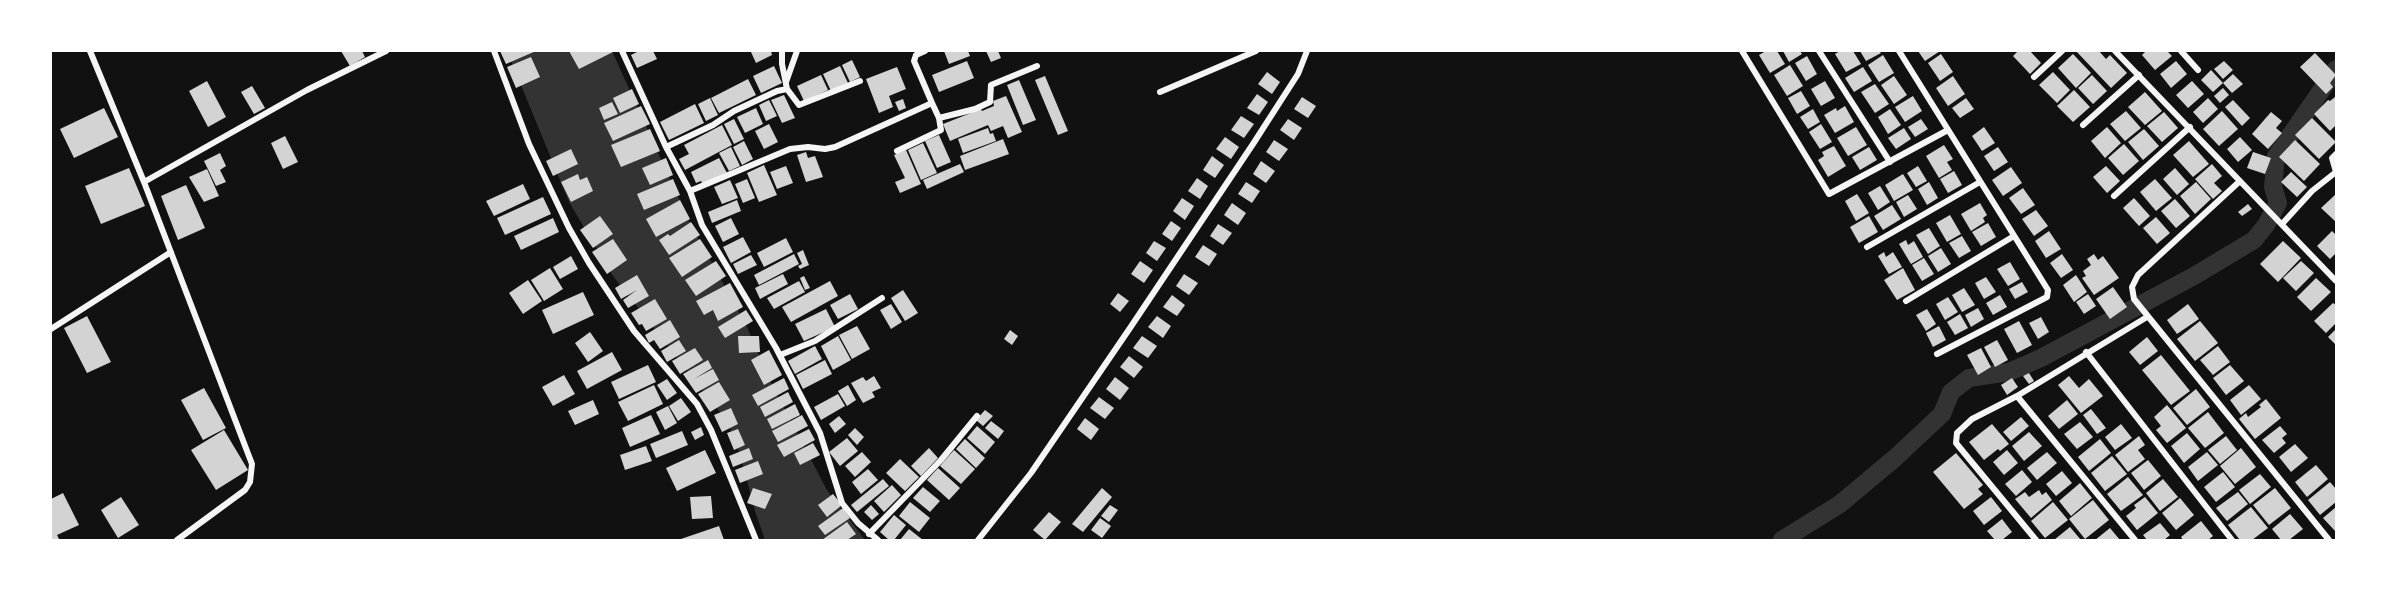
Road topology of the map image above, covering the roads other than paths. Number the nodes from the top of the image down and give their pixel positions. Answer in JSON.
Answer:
{"nodes":[{"id":1,"x":90,"y":51,"type":"edge"},
{"id":2,"x":386,"y":51,"type":"edge"},
{"id":3,"x":494,"y":51,"type":"edge"},
{"id":4,"x":622,"y":51,"type":"edge"},
{"id":5,"x":782,"y":51,"type":"edge"},
{"id":6,"x":797,"y":51,"type":"edge"},
{"id":7,"x":909,"y":51,"type":"edge"},
{"id":8,"x":925,"y":51,"type":"edge"},
{"id":9,"x":1256,"y":51,"type":"edge"},
{"id":10,"x":1307,"y":51,"type":"edge"},
{"id":11,"x":1742,"y":51,"type":"edge"},
{"id":12,"x":1819,"y":51,"type":"edge"},
{"id":13,"x":1899,"y":51,"type":"edge"},
{"id":14,"x":2062,"y":51,"type":"edge"},
{"id":15,"x":2115,"y":51,"type":"edge"},
{"id":16,"x":2181,"y":51,"type":"edge"},
{"id":17,"x":914,"y":61,"type":"junction"},
{"id":18,"x":1037,"y":66,"type":"dead end"},
{"id":19,"x":2198,"y":70,"type":"dead end"},
{"id":20,"x":2139,"y":75,"type":"junction"},
{"id":21,"x":2034,"y":77,"type":"dead end"},
{"id":22,"x":860,"y":81,"type":"dead end"},
{"id":23,"x":786,"y":85,"type":"junction"},
{"id":24,"x":1160,"y":92,"type":"dead end"},
{"id":25,"x":932,"y":103,"type":"junction"},
{"id":26,"x":939,"y":118,"type":"junction"},
{"id":27,"x":2083,"y":125,"type":"dead end"},
{"id":28,"x":2190,"y":128,"type":"junction"},
{"id":29,"x":1948,"y":130,"type":"junction"},
{"id":30,"x":666,"y":147,"type":"junction"},
{"id":31,"x":897,"y":151,"type":"dead end"},
{"id":32,"x":2336,"y":154,"type":"edge"},
{"id":33,"x":1890,"y":162,"type":"junction"},
{"id":34,"x":2336,"y":172,"type":"edge"},
{"id":35,"x":2240,"y":181,"type":"junction"},
{"id":36,"x":144,"y":182,"type":"junction"},
{"id":37,"x":1980,"y":182,"type":"junction"},
{"id":38,"x":690,"y":191,"type":"junction"},
{"id":39,"x":2114,"y":196,"type":"dead end"},
{"id":40,"x":2280,"y":222,"type":"junction"},
{"id":41,"x":2014,"y":236,"type":"junction"},
{"id":42,"x":1867,"y":247,"type":"dead end"},
{"id":43,"x":171,"y":252,"type":"junction"},
{"id":44,"x":2336,"y":281,"type":"edge"},
{"id":45,"x":882,"y":298,"type":"dead end"},
{"id":46,"x":1906,"y":301,"type":"dead end"},
{"id":47,"x":2147,"y":317,"type":"junction"},
{"id":48,"x":51,"y":329,"type":"edge"},
{"id":49,"x":2086,"y":352,"type":"junction"},
{"id":50,"x":1937,"y":354,"type":"dead end"},
{"id":51,"x":780,"y":355,"type":"junction"},
{"id":52,"x":2017,"y":396,"type":"junction"},
{"id":53,"x":977,"y":416,"type":"dead end"},
{"id":54,"x":869,"y":534,"type":"junction"},
{"id":55,"x":177,"y":540,"type":"edge"},
{"id":56,"x":756,"y":540,"type":"edge"},
{"id":57,"x":878,"y":540,"type":"edge"},
{"id":58,"x":978,"y":540,"type":"edge"},
{"id":59,"x":2036,"y":540,"type":"edge"},
{"id":60,"x":2135,"y":540,"type":"edge"},
{"id":61,"x":2232,"y":540,"type":"edge"},
{"id":62,"x":2330,"y":540,"type":"edge"}],
"edges":[{"from":1,"to":36,"type":"street"},
{"from":2,"to":36,"type":"street"},
{"from":3,"to":56,"type":"street"},
{"from":4,"to":30,"type":"street"},
{"from":5,"to":23,"type":"street"},
{"from":6,"to":23,"type":"street"},
{"from":7,"to":17,"type":"street"},
{"from":8,"to":17,"type":"street"},
{"from":9,"to":24,"type":"street"},
{"from":10,"to":58,"type":"street"},
{"from":11,"to":33,"type":"street"},
{"from":12,"to":33,"type":"street"},
{"from":13,"to":29,"type":"street"},
{"from":14,"to":21,"type":"street"},
{"from":15,"to":20,"type":"street"},
{"from":16,"to":19,"type":"street"},
{"from":17,"to":25,"type":"street"},
{"from":18,"to":26,"type":"street"},
{"from":20,"to":27,"type":"street"},
{"from":20,"to":28,"type":"street"},
{"from":22,"to":23,"type":"street"},
{"from":23,"to":30,"type":"street"},
{"from":25,"to":26,"type":"street"},
{"from":25,"to":38,"type":"street"},
{"from":26,"to":31,"type":"street"},
{"from":28,"to":35,"type":"street"},
{"from":28,"to":39,"type":"street"},
{"from":29,"to":33,"type":"street"},
{"from":29,"to":37,"type":"street"},
{"from":30,"to":38,"type":"street"},
{"from":32,"to":34,"type":"street"},
{"from":34,"to":40,"type":"street"},
{"from":35,"to":40,"type":"street"},
{"from":35,"to":47,"type":"street"},
{"from":36,"to":43,"type":"street"},
{"from":37,"to":41,"type":"street"},
{"from":37,"to":42,"type":"street"},
{"from":38,"to":51,"type":"street"},
{"from":40,"to":44,"type":"street"},
{"from":41,"to":46,"type":"street"},
{"from":41,"to":50,"type":"street"},
{"from":43,"to":48,"type":"street"},
{"from":43,"to":55,"type":"street"},
{"from":45,"to":51,"type":"street"},
{"from":47,"to":49,"type":"street"},
{"from":47,"to":62,"type":"street"},
{"from":49,"to":52,"type":"street"},
{"from":49,"to":61,"type":"street"},
{"from":51,"to":54,"type":"street"},
{"from":52,"to":59,"type":"street"},
{"from":52,"to":60,"type":"street"},
{"from":53,"to":54,"type":"street"},
{"from":54,"to":57,"type":"street"}]}
